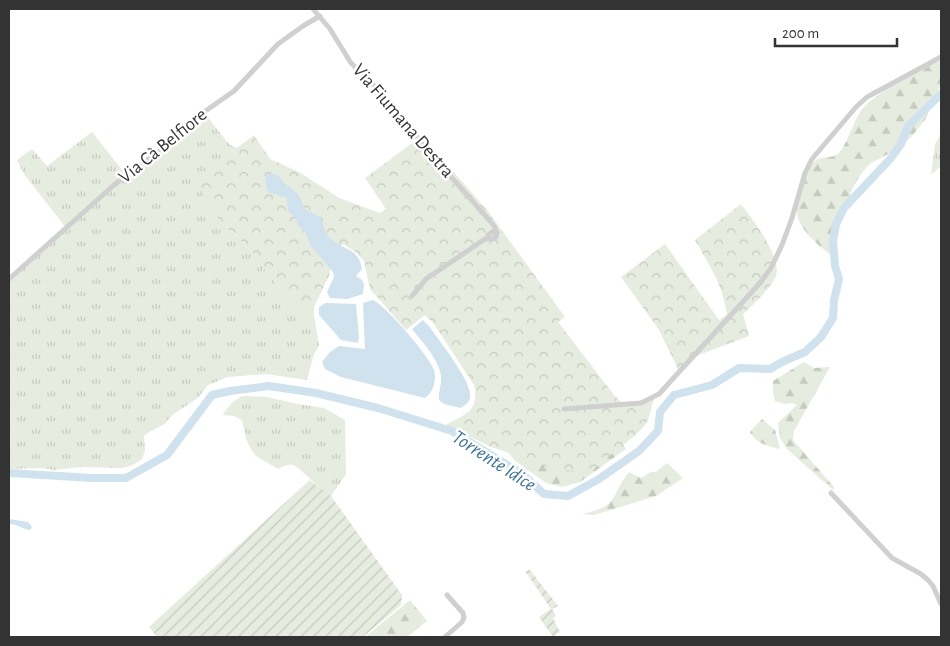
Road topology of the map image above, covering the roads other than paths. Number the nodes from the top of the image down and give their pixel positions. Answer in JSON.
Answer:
{"nodes":[{"id":1,"x":315,"y":9,"type":"edge"},
{"id":2,"x":320,"y":16,"type":"junction"},
{"id":3,"x":941,"y":57,"type":"edge"},
{"id":4,"x":9,"y":279,"type":"edge"},
{"id":5,"x":412,"y":296,"type":"dead end"},
{"id":6,"x":564,"y":409,"type":"dead end"},
{"id":7,"x":831,"y":492,"type":"dead end"},
{"id":8,"x":447,"y":595,"type":"dead end"},
{"id":9,"x":941,"y":604,"type":"edge"},
{"id":10,"x":445,"y":637,"type":"edge"}],
"edges":[{"from":1,"to":2,"type":"street","name":"Via Fiumana Destra"},
{"from":2,"to":4,"type":"street","name":"Via Cà Belfiore"},
{"from":2,"to":5,"type":"street","name":"Via Fiumana Destra"},
{"from":3,"to":6,"type":"street"},
{"from":7,"to":9,"type":"street"},
{"from":8,"to":10,"type":"street"}]}
